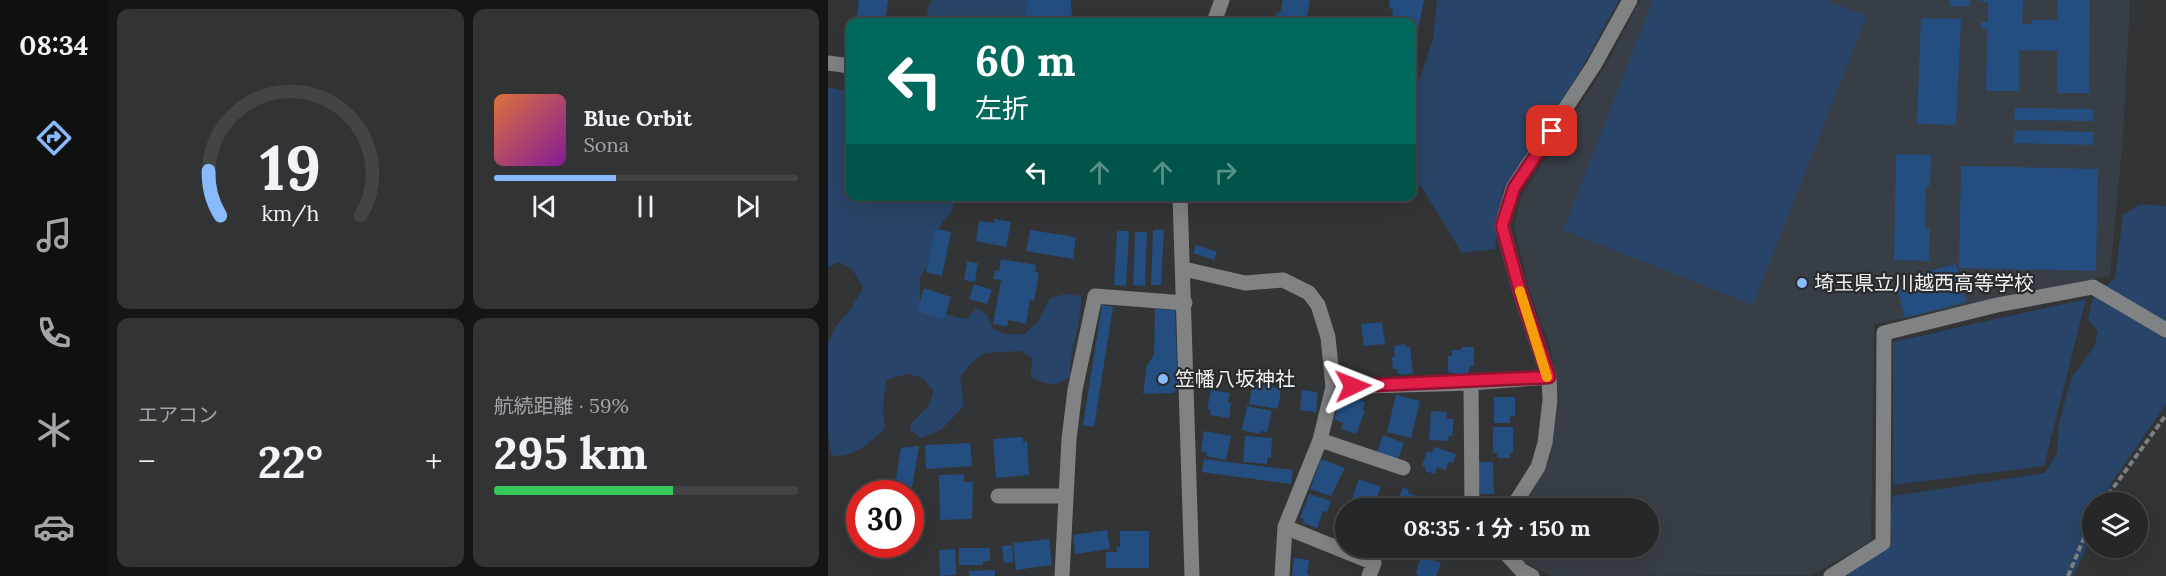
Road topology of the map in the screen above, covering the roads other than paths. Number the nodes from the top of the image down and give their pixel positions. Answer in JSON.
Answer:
{"nodes":[{"id":1,"x":1222,"y":0,"type":"edge"},
{"id":2,"x":1630,"y":0,"type":"edge"},
{"id":3,"x":1215,"y":18,"type":"edge"},
{"id":4,"x":828,"y":63,"type":"edge"},
{"id":5,"x":846,"y":65,"type":"edge"},
{"id":6,"x":1180,"y":201,"type":"edge"},
{"id":7,"x":1184,"y":269,"type":"junction"},
{"id":8,"x":1185,"y":303,"type":"junction"},
{"id":9,"x":2166,"y":330,"type":"edge"},
{"id":10,"x":1549,"y":377,"type":"junction"},
{"id":11,"x":1471,"y":382,"type":"junction"},
{"id":12,"x":1333,"y":387,"type":"junction"},
{"id":13,"x":1320,"y":441,"type":"junction"},
{"id":14,"x":1403,"y":468,"type":"dead end"},
{"id":15,"x":998,"y":496,"type":"dead end"},
{"id":16,"x":1065,"y":496,"type":"junction"},
{"id":17,"x":1472,"y":498,"type":"edge"},
{"id":18,"x":1518,"y":498,"type":"edge"},
{"id":19,"x":1285,"y":527,"type":"junction"},
{"id":20,"x":1510,"y":558,"type":"edge"},
{"id":21,"x":1524,"y":574,"type":"edge"},
{"id":22,"x":1062,"y":576,"type":"edge"},
{"id":23,"x":1192,"y":576,"type":"edge"},
{"id":24,"x":1282,"y":576,"type":"edge"},
{"id":25,"x":1369,"y":576,"type":"edge"},
{"id":26,"x":1831,"y":576,"type":"edge"}],
"edges":[{"from":1,"to":3,"type":"street"},
{"from":2,"to":10,"type":"street"},
{"from":4,"to":5,"type":"street"},
{"from":6,"to":7,"type":"street"},
{"from":7,"to":8,"type":"street"},
{"from":7,"to":12,"type":"street"},
{"from":8,"to":16,"type":"street"},
{"from":8,"to":23,"type":"street"},
{"from":9,"to":26,"type":"street"},
{"from":10,"to":11,"type":"street"},
{"from":10,"to":18,"type":"street"},
{"from":11,"to":12,"type":"street"},
{"from":11,"to":17,"type":"street"},
{"from":12,"to":13,"type":"street"},
{"from":13,"to":14,"type":"street"},
{"from":13,"to":19,"type":"street"},
{"from":15,"to":16,"type":"street"},
{"from":16,"to":22,"type":"street"},
{"from":19,"to":24,"type":"street"},
{"from":19,"to":25,"type":"street"},
{"from":20,"to":21,"type":"street"}]}
